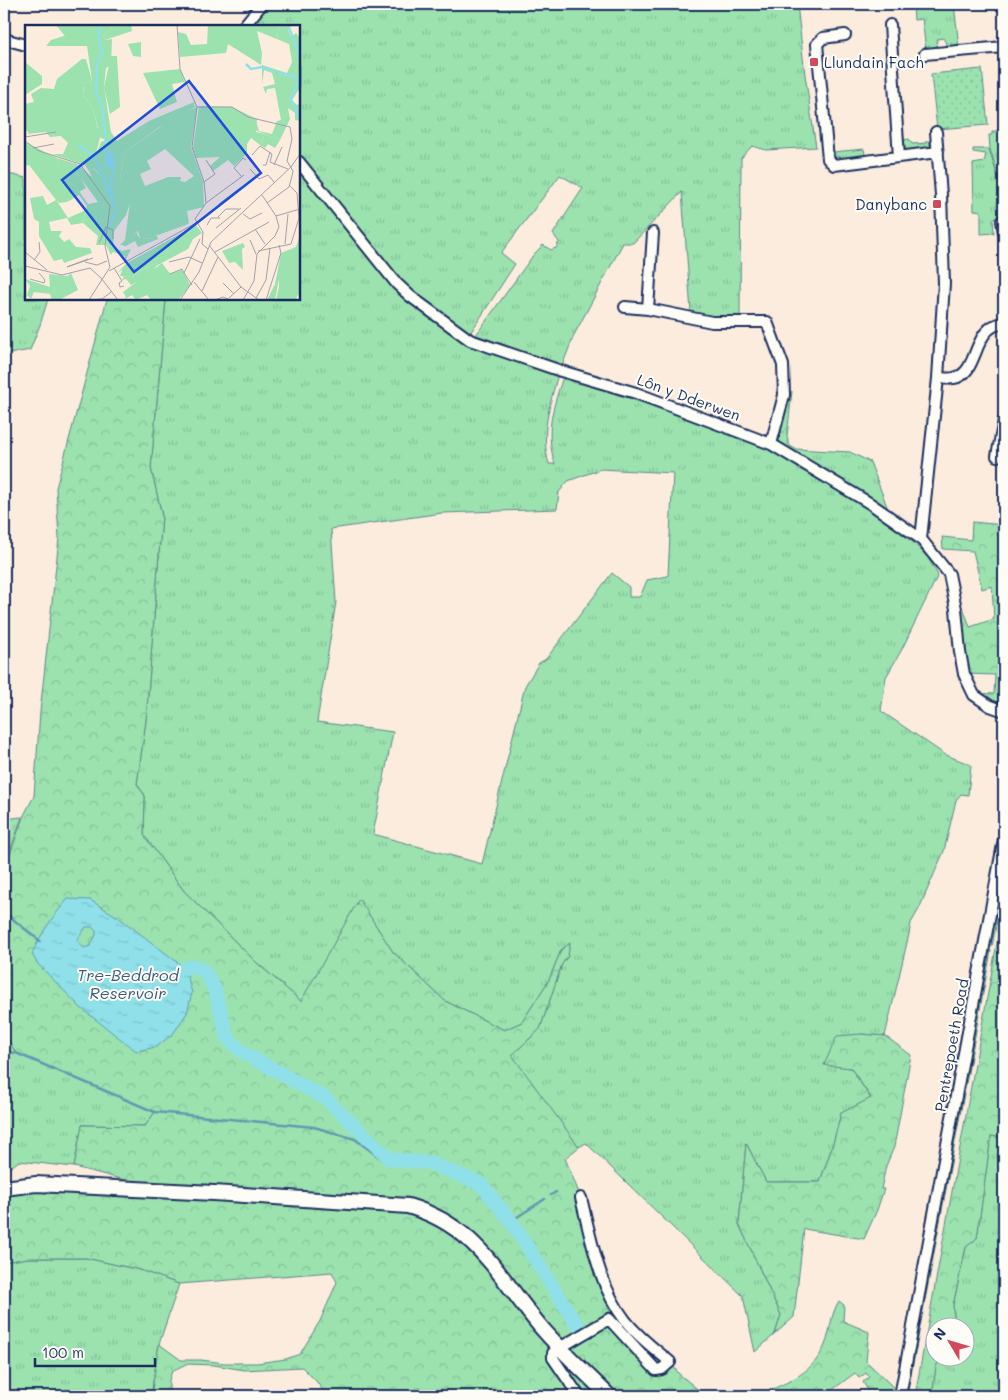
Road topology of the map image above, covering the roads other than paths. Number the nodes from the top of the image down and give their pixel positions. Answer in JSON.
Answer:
{"nodes":[{"id":1,"x":262,"y":4,"type":"edge"},
{"id":2,"x":245,"y":25,"type":"edge"},
{"id":3,"x":890,"y":25,"type":"dead end"},
{"id":4,"x":845,"y":35,"type":"dead end"},
{"id":5,"x":4,"y":39,"type":"edge"},
{"id":6,"x":25,"y":45,"type":"edge"},
{"id":7,"x":1004,"y":47,"type":"edge"},
{"id":8,"x":925,"y":54,"type":"dead end"},
{"id":9,"x":936,"y":132,"type":"dead end"},
{"id":10,"x":938,"y":152,"type":"junction"},
{"id":11,"x":899,"y":157,"type":"junction"},
{"id":12,"x":300,"y":163,"type":"edge"},
{"id":13,"x":1002,"y":221,"type":"dead end"},
{"id":14,"x":1004,"y":232,"type":"edge"},
{"id":15,"x":654,"y":233,"type":"dead end"},
{"id":16,"x":625,"y":307,"type":"dead end"},
{"id":17,"x":648,"y":309,"type":"junction"},
{"id":18,"x":1004,"y":323,"type":"edge"},
{"id":19,"x":938,"y":378,"type":"junction"},
{"id":20,"x":1004,"y":420,"type":"edge"},
{"id":21,"x":770,"y":444,"type":"junction"},
{"id":22,"x":997,"y":456,"type":"dead end"},
{"id":23,"x":921,"y":539,"type":"junction"},
{"id":24,"x":1004,"y":711,"type":"edge"},
{"id":25,"x":1004,"y":839,"type":"edge"},
{"id":26,"x":4,"y":1188,"type":"edge"},
{"id":27,"x":581,"y":1198,"type":"dead end"},
{"id":28,"x":560,"y":1348,"type":"junction"},
{"id":29,"x":579,"y":1396,"type":"edge"},
{"id":30,"x":609,"y":1396,"type":"edge"},
{"id":31,"x":900,"y":1396,"type":"edge"}],
"edges":[{"from":1,"to":2,"type":"street"},
{"from":3,"to":11,"type":"street"},
{"from":4,"to":11,"type":"street"},
{"from":5,"to":6,"type":"street"},
{"from":7,"to":8,"type":"street"},
{"from":9,"to":10,"type":"street"},
{"from":10,"to":11,"type":"street"},
{"from":10,"to":19,"type":"street"},
{"from":12,"to":21,"type":"street","name":"Lôn y Dderwen"},
{"from":13,"to":14,"type":"street"},
{"from":15,"to":17,"type":"street"},
{"from":16,"to":17,"type":"street"},
{"from":17,"to":21,"type":"street"},
{"from":18,"to":19,"type":"street"},
{"from":19,"to":23,"type":"street"},
{"from":20,"to":22,"type":"street"},
{"from":21,"to":23,"type":"street","name":"Lôn y Dderwen"},
{"from":23,"to":24,"type":"street","name":"Lôn y Dderwen"},
{"from":25,"to":31,"type":"street","name":"Pentrepoeth Road"},
{"from":26,"to":28,"type":"main road"},
{"from":27,"to":28,"type":"street"},
{"from":28,"to":29,"type":"street"},
{"from":28,"to":30,"type":"main road"}]}
